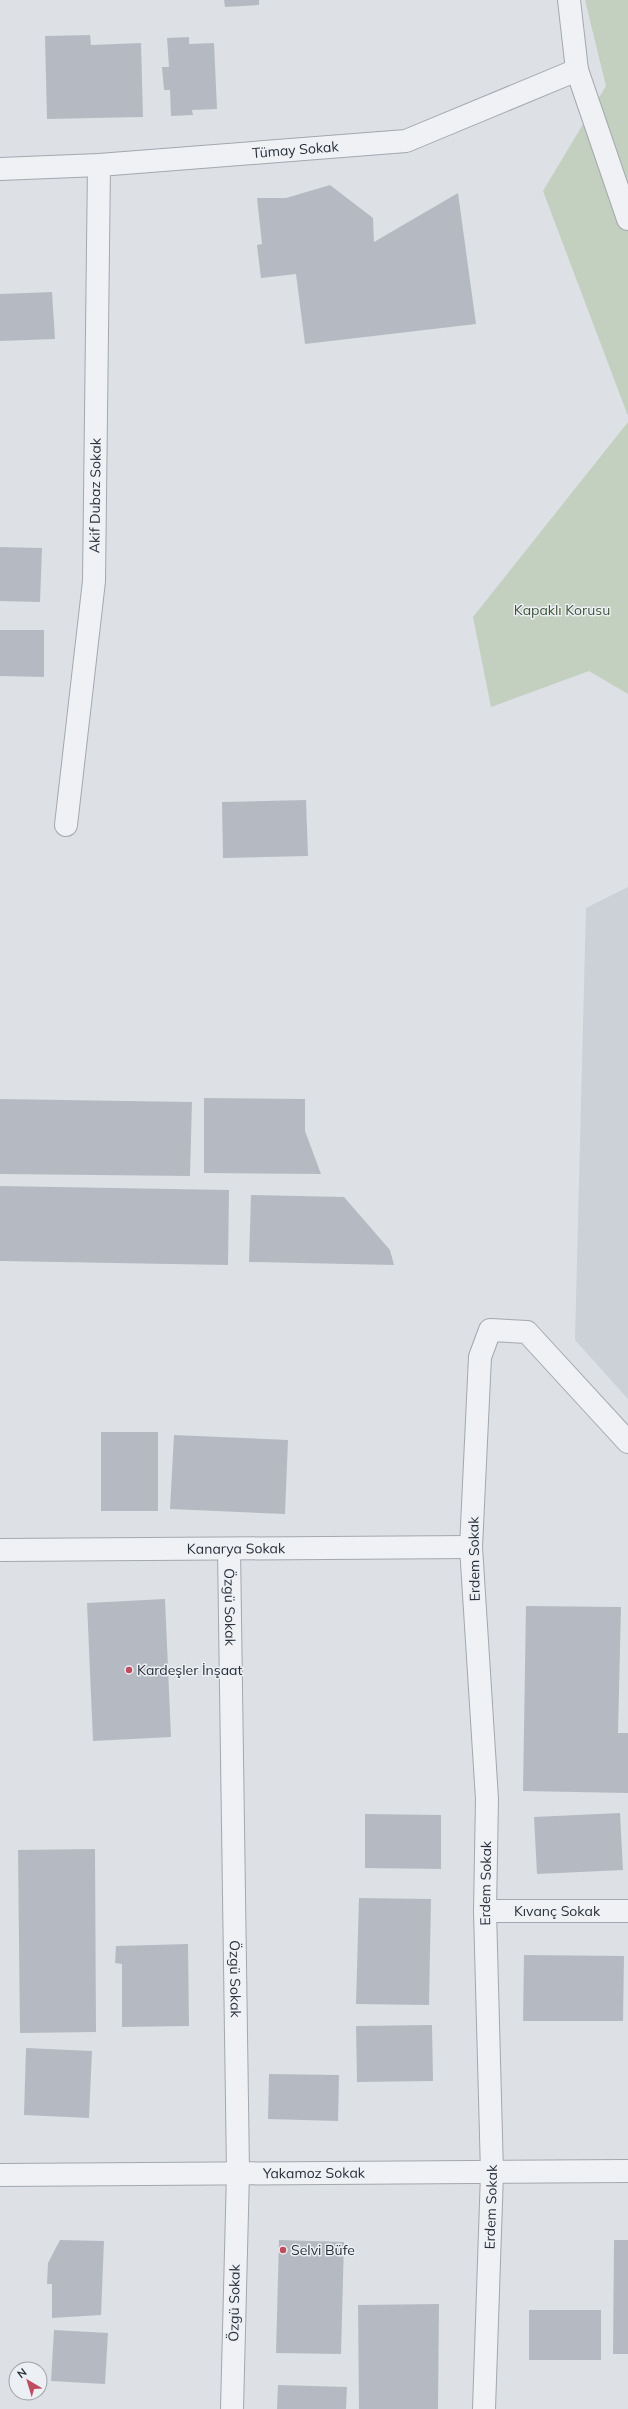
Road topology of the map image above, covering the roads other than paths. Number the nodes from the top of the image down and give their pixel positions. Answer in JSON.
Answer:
{"nodes":[{"id":1,"x":569,"y":0,"type":"edge"},
{"id":2,"x":577,"y":70,"type":"junction"},
{"id":3,"x":99,"y":165,"type":"junction"},
{"id":4,"x":0,"y":169,"type":"edge"},
{"id":5,"x":628,"y":219,"type":"edge"},
{"id":6,"x":66,"y":825,"type":"dead end"},
{"id":7,"x":628,"y":1442,"type":"edge"},
{"id":8,"x":471,"y":1547,"type":"junction"},
{"id":9,"x":229,"y":1549,"type":"junction"},
{"id":10,"x":0,"y":1550,"type":"edge"},
{"id":11,"x":485,"y":1911,"type":"junction"},
{"id":12,"x":628,"y":1911,"type":"edge"},
{"id":13,"x":628,"y":2171,"type":"edge"},
{"id":14,"x":238,"y":2172,"type":"junction"},
{"id":15,"x":492,"y":2173,"type":"junction"},
{"id":16,"x":0,"y":2175,"type":"edge"},
{"id":17,"x":232,"y":2409,"type":"edge"},
{"id":18,"x":484,"y":2409,"type":"edge"}],
"edges":[{"from":1,"to":2,"type":"street"},
{"from":2,"to":3,"type":"street","name":"Tümay Sokak"},
{"from":2,"to":5,"type":"street"},
{"from":3,"to":4,"type":"street","name":"Tümay Sokak"},
{"from":3,"to":6,"type":"street","name":"Akif Dubaz Sokak"},
{"from":7,"to":8,"type":"street","name":"Erdem Sokak"},
{"from":8,"to":9,"type":"street","name":"Kanarya Sokak"},
{"from":8,"to":11,"type":"street","name":"Erdem Sokak"},
{"from":9,"to":10,"type":"street","name":"Kanarya Sokak"},
{"from":9,"to":14,"type":"street","name":"Özgü Sokak"},
{"from":11,"to":12,"type":"street","name":"Kıvanç Sokak"},
{"from":11,"to":15,"type":"street","name":"Erdem Sokak"},
{"from":13,"to":15,"type":"street","name":"Yakamoz Sokak"},
{"from":14,"to":15,"type":"street","name":"Yakamoz Sokak"},
{"from":14,"to":16,"type":"street","name":"Yakamoz Sokak"},
{"from":14,"to":17,"type":"street","name":"Özgü Sokak"},
{"from":15,"to":18,"type":"street","name":"Erdem Sokak"}]}
